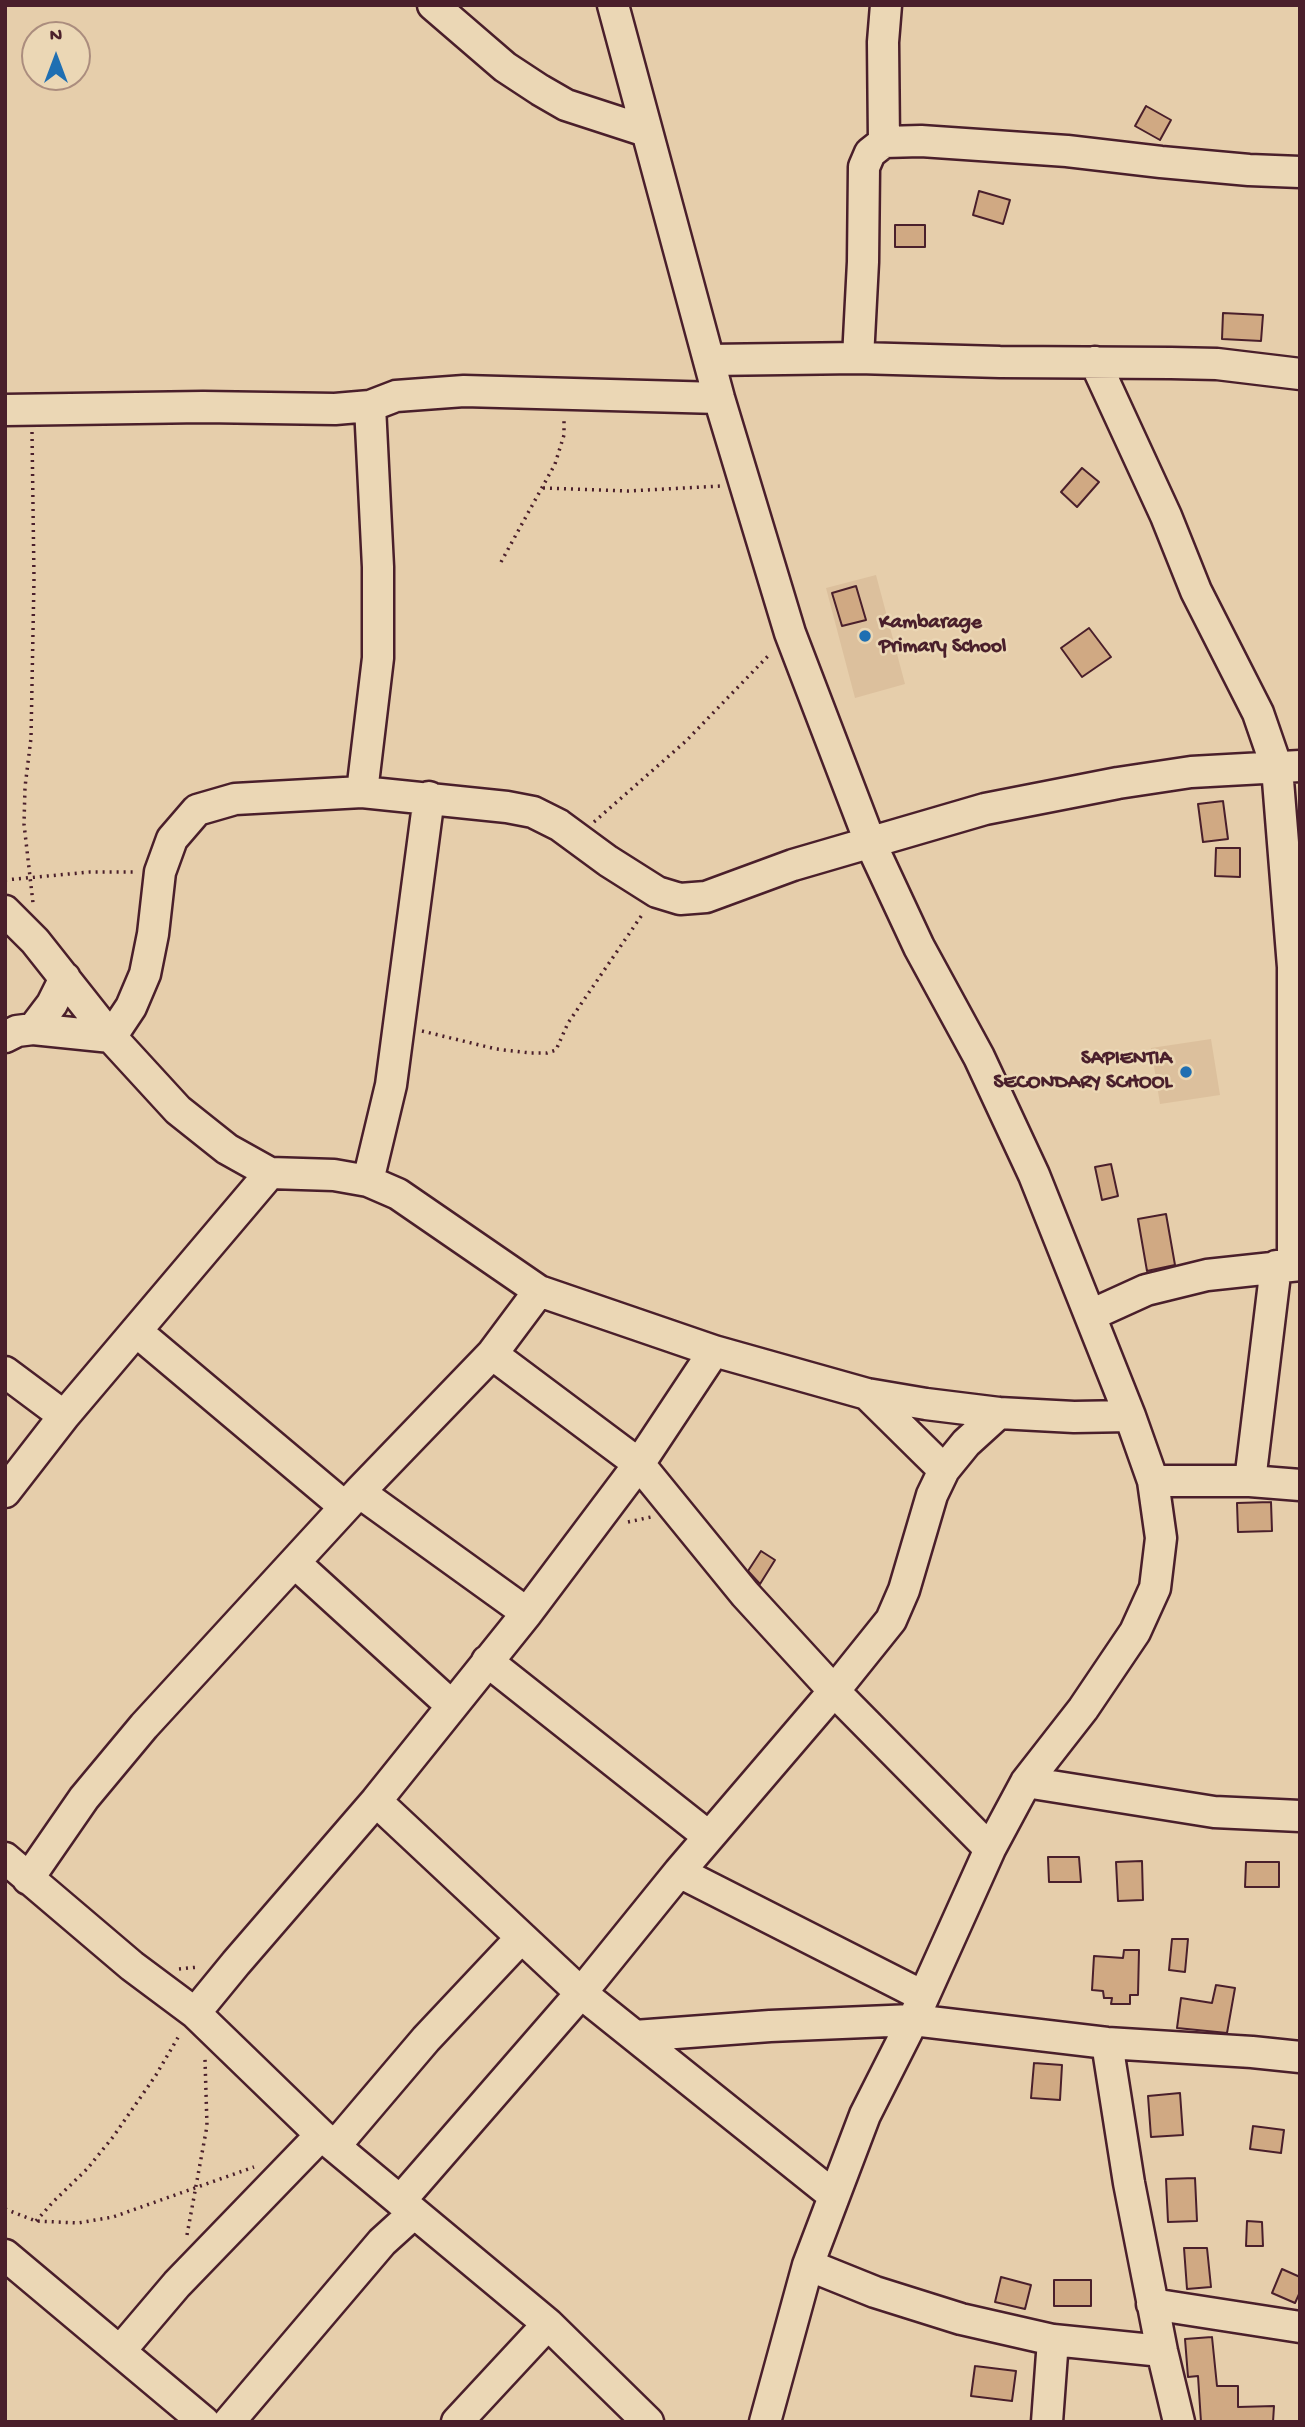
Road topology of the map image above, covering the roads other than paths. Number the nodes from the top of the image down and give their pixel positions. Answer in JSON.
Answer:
{"nodes":[{"id":1,"x":433,"y":5,"type":"edge"},
{"id":2,"x":613,"y":5,"type":"edge"},
{"id":3,"x":886,"y":5,"type":"edge"},
{"id":4,"x":646,"y":131,"type":"junction"},
{"id":5,"x":884,"y":142,"type":"junction"},
{"id":6,"x":1300,"y":172,"type":"edge"},
{"id":7,"x":858,"y":358,"type":"junction"},
{"id":8,"x":709,"y":360,"type":"junction"},
{"id":9,"x":1095,"y":362,"type":"junction"},
{"id":10,"x":1300,"y":374,"type":"edge"},
{"id":11,"x":719,"y":398,"type":"junction"},
{"id":12,"x":370,"y":406,"type":"junction"},
{"id":13,"x":19,"y":409,"type":"edge"},
{"id":14,"x":1288,"y":767,"type":"edge"},
{"id":15,"x":362,"y":792,"type":"junction"},
{"id":16,"x":429,"y":797,"type":"junction"},
{"id":17,"x":870,"y":842,"type":"junction"},
{"id":18,"x":5,"y":911,"type":"edge"},
{"id":19,"x":65,"y":978,"type":"junction"},
{"id":20,"x":19,"y":1033,"type":"edge"},
{"id":21,"x":111,"y":1037,"type":"junction"},
{"id":22,"x":271,"y":1173,"type":"junction"},
{"id":23,"x":368,"y":1181,"type":"junction"},
{"id":24,"x":1290,"y":1265,"type":"edge"},
{"id":25,"x":539,"y":1291,"type":"junction"},
{"id":26,"x":1091,"y":1315,"type":"junction"},
{"id":27,"x":136,"y":1331,"type":"junction"},
{"id":28,"x":715,"y":1351,"type":"junction"},
{"id":29,"x":492,"y":1354,"type":"junction"},
{"id":30,"x":5,"y":1372,"type":"edge"},
{"id":31,"x":867,"y":1394,"type":"junction"},
{"id":32,"x":999,"y":1413,"type":"junction"},
{"id":33,"x":64,"y":1416,"type":"junction"},
{"id":34,"x":1130,"y":1416,"type":"junction"},
{"id":35,"x":639,"y":1464,"type":"junction"},
{"id":36,"x":944,"y":1470,"type":"junction"},
{"id":37,"x":1153,"y":1481,"type":"junction"},
{"id":38,"x":1250,"y":1481,"type":"junction"},
{"id":39,"x":1300,"y":1485,"type":"edge"},
{"id":40,"x":5,"y":1492,"type":"edge"},
{"id":41,"x":352,"y":1500,"type":"junction"},
{"id":42,"x":295,"y":1563,"type":"junction"},
{"id":43,"x":527,"y":1614,"type":"junction"},
{"id":44,"x":487,"y":1661,"type":"junction"},
{"id":45,"x":834,"y":1691,"type":"junction"},
{"id":46,"x":452,"y":1706,"type":"junction"},
{"id":47,"x":1026,"y":1782,"type":"junction"},
{"id":48,"x":376,"y":1801,"type":"junction"},
{"id":49,"x":1300,"y":1816,"type":"edge"},
{"id":50,"x":708,"y":1836,"type":"junction"},
{"id":51,"x":990,"y":1849,"type":"junction"},
{"id":52,"x":5,"y":1857,"type":"edge"},
{"id":53,"x":678,"y":1872,"type":"junction"},
{"id":54,"x":28,"y":1879,"type":"junction"},
{"id":55,"x":522,"y":1938,"type":"junction"},
{"id":56,"x":581,"y":1993,"type":"junction"},
{"id":57,"x":918,"y":2008,"type":"junction"},
{"id":58,"x":194,"y":2012,"type":"junction"},
{"id":59,"x":635,"y":2036,"type":"junction"},
{"id":60,"x":1107,"y":2043,"type":"junction"},
{"id":61,"x":1300,"y":2057,"type":"edge"},
{"id":62,"x":328,"y":2140,"type":"junction"},
{"id":63,"x":833,"y":2196,"type":"junction"},
{"id":64,"x":407,"y":2207,"type":"junction"},
{"id":65,"x":6,"y":2258,"type":"edge"},
{"id":66,"x":808,"y":2265,"type":"junction"},
{"id":67,"x":1152,"y":2304,"type":"junction"},
{"id":68,"x":548,"y":2324,"type":"junction"},
{"id":69,"x":1300,"y":2327,"type":"edge"},
{"id":70,"x":1053,"y":2340,"type":"junction"},
{"id":71,"x":120,"y":2351,"type":"junction"},
{"id":72,"x":1162,"y":2351,"type":"junction"},
{"id":73,"x":204,"y":2422,"type":"edge"},
{"id":74,"x":229,"y":2422,"type":"edge"},
{"id":75,"x":457,"y":2422,"type":"edge"},
{"id":76,"x":648,"y":2422,"type":"edge"},
{"id":77,"x":765,"y":2422,"type":"edge"},
{"id":78,"x":1048,"y":2422,"type":"edge"},
{"id":79,"x":1179,"y":2422,"type":"edge"}],
"edges":[{"from":1,"to":4,"type":"street"},
{"from":2,"to":4,"type":"street"},
{"from":3,"to":5,"type":"street"},
{"from":4,"to":8,"type":"street"},
{"from":5,"to":6,"type":"street"},
{"from":5,"to":7,"type":"street"},
{"from":7,"to":8,"type":"street"},
{"from":7,"to":9,"type":"street"},
{"from":8,"to":11,"type":"street"},
{"from":9,"to":10,"type":"street"},
{"from":9,"to":14,"type":"street"},
{"from":11,"to":12,"type":"street"},
{"from":11,"to":17,"type":"street"},
{"from":12,"to":13,"type":"street"},
{"from":12,"to":15,"type":"street"},
{"from":14,"to":17,"type":"street"},
{"from":14,"to":24,"type":"street"},
{"from":15,"to":16,"type":"street"},
{"from":15,"to":21,"type":"street"},
{"from":16,"to":17,"type":"street"},
{"from":16,"to":23,"type":"street"},
{"from":17,"to":26,"type":"street"},
{"from":18,"to":19,"type":"street"},
{"from":19,"to":20,"type":"street"},
{"from":19,"to":21,"type":"street"},
{"from":20,"to":21,"type":"street"},
{"from":21,"to":22,"type":"street"},
{"from":22,"to":23,"type":"street"},
{"from":22,"to":27,"type":"street"},
{"from":23,"to":25,"type":"street"},
{"from":24,"to":26,"type":"street"},
{"from":24,"to":38,"type":"street"},
{"from":25,"to":28,"type":"street"},
{"from":25,"to":29,"type":"street"},
{"from":26,"to":34,"type":"street"},
{"from":27,"to":33,"type":"street"},
{"from":27,"to":41,"type":"street"},
{"from":28,"to":31,"type":"street"},
{"from":28,"to":35,"type":"street"},
{"from":29,"to":35,"type":"street"},
{"from":29,"to":41,"type":"street"},
{"from":30,"to":33,"type":"street"},
{"from":31,"to":32,"type":"street"},
{"from":31,"to":36,"type":"street"},
{"from":32,"to":34,"type":"street"},
{"from":32,"to":36,"type":"street"},
{"from":33,"to":40,"type":"street"},
{"from":34,"to":37,"type":"street"},
{"from":35,"to":43,"type":"street"},
{"from":35,"to":45,"type":"street"},
{"from":36,"to":45,"type":"street"},
{"from":37,"to":38,"type":"street"},
{"from":37,"to":47,"type":"street"},
{"from":38,"to":39,"type":"street"},
{"from":41,"to":42,"type":"street"},
{"from":41,"to":43,"type":"street"},
{"from":42,"to":46,"type":"street"},
{"from":42,"to":54,"type":"street"},
{"from":43,"to":44,"type":"street"},
{"from":44,"to":46,"type":"street"},
{"from":44,"to":50,"type":"street"},
{"from":45,"to":50,"type":"street"},
{"from":45,"to":51,"type":"street"},
{"from":46,"to":48,"type":"street"},
{"from":47,"to":49,"type":"street"},
{"from":47,"to":51,"type":"street"},
{"from":48,"to":55,"type":"street"},
{"from":48,"to":58,"type":"street"},
{"from":50,"to":53,"type":"street"},
{"from":51,"to":57,"type":"street"},
{"from":52,"to":54,"type":"street"},
{"from":53,"to":56,"type":"street"},
{"from":53,"to":57,"type":"street"},
{"from":54,"to":58,"type":"street"},
{"from":55,"to":56,"type":"street"},
{"from":55,"to":62,"type":"street"},
{"from":56,"to":59,"type":"street"},
{"from":56,"to":64,"type":"street"},
{"from":57,"to":59,"type":"street"},
{"from":57,"to":60,"type":"street"},
{"from":57,"to":63,"type":"street"},
{"from":58,"to":62,"type":"street"},
{"from":59,"to":63,"type":"street"},
{"from":60,"to":61,"type":"street"},
{"from":60,"to":67,"type":"street"},
{"from":62,"to":64,"type":"street"},
{"from":62,"to":71,"type":"street"},
{"from":63,"to":66,"type":"street"},
{"from":64,"to":68,"type":"street"},
{"from":64,"to":74,"type":"street"},
{"from":65,"to":71,"type":"street"},
{"from":66,"to":70,"type":"street"},
{"from":66,"to":77,"type":"street"},
{"from":67,"to":69,"type":"street"},
{"from":67,"to":72,"type":"street"},
{"from":68,"to":75,"type":"street"},
{"from":68,"to":76,"type":"street"},
{"from":70,"to":72,"type":"street"},
{"from":70,"to":78,"type":"street"},
{"from":71,"to":73,"type":"street"},
{"from":72,"to":79,"type":"street"}]}
